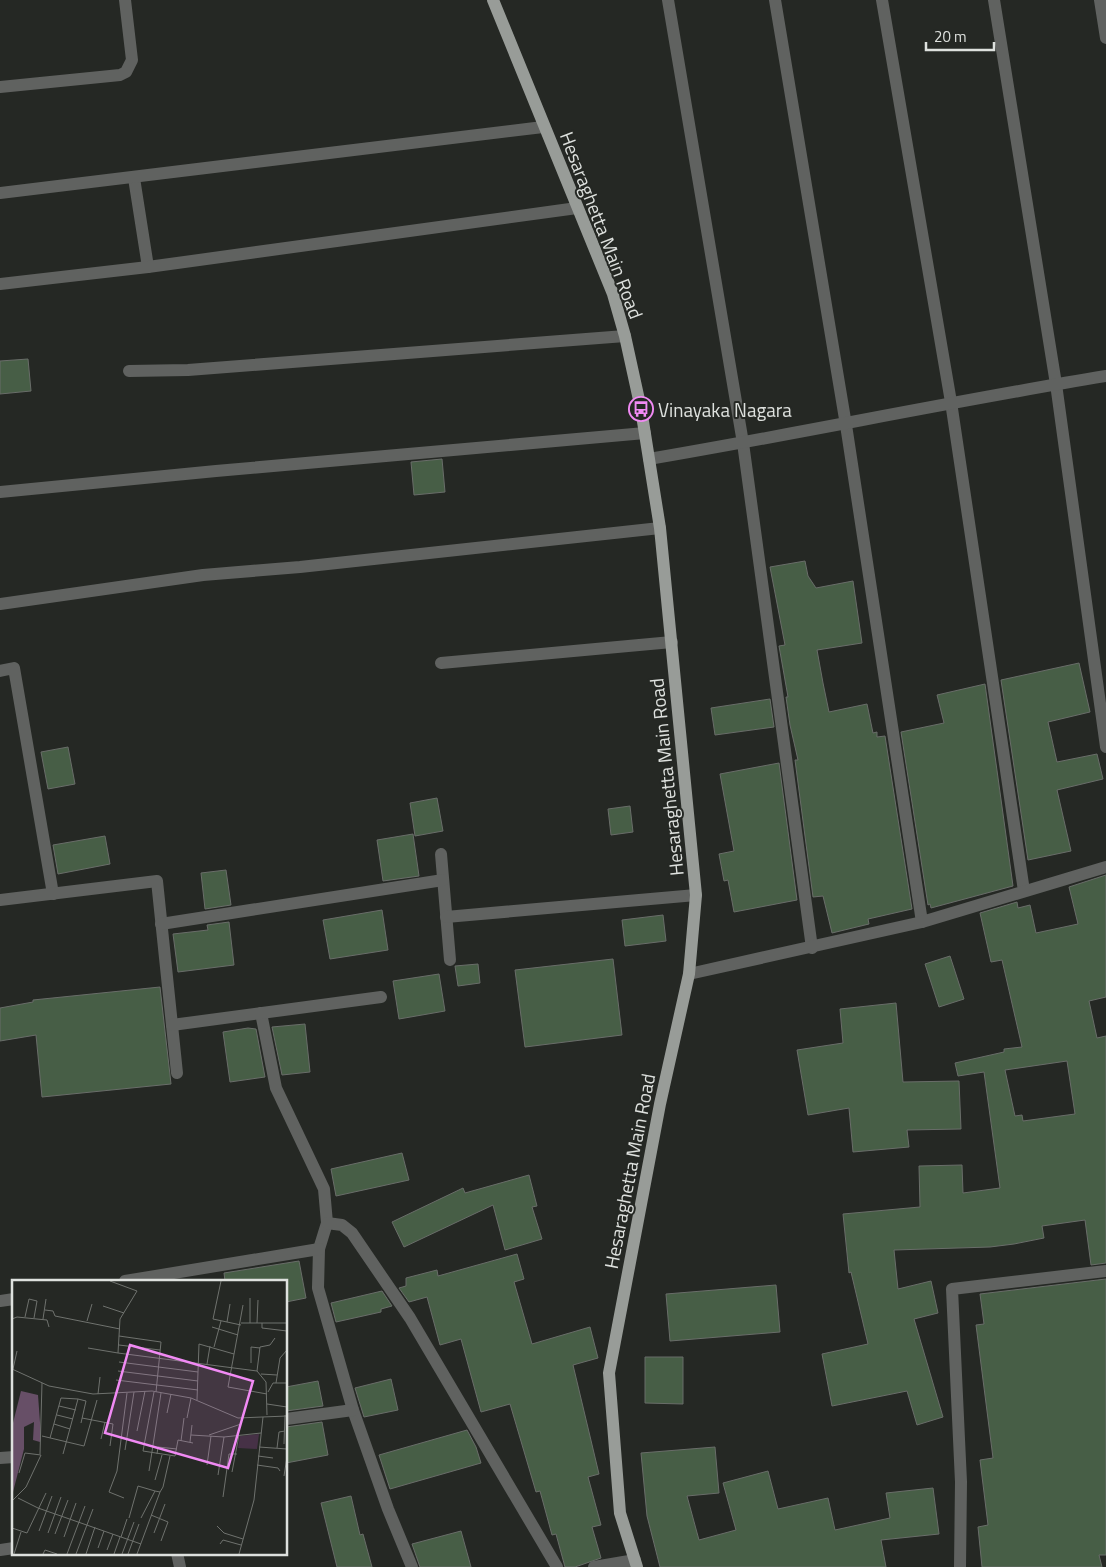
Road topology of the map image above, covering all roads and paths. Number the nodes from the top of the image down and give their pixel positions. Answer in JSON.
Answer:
{"nodes":[{"id":1,"x":125,"y":0,"type":"edge"},
{"id":2,"x":493,"y":0,"type":"edge"},
{"id":3,"x":668,"y":0,"type":"edge"},
{"id":4,"x":776,"y":0,"type":"edge"},
{"id":5,"x":882,"y":0,"type":"edge"},
{"id":6,"x":994,"y":0,"type":"edge"},
{"id":7,"x":1100,"y":0,"type":"edge"},
{"id":8,"x":1106,"y":38,"type":"edge"},
{"id":9,"x":0,"y":87,"type":"edge"},
{"id":10,"x":543,"y":126,"type":"junction"},
{"id":11,"x":134,"y":178,"type":"junction"},
{"id":12,"x":0,"y":193,"type":"edge"},
{"id":13,"x":577,"y":208,"type":"junction"},
{"id":14,"x":148,"y":267,"type":"junction"},
{"id":15,"x":0,"y":284,"type":"edge"},
{"id":16,"x":625,"y":336,"type":"junction"},
{"id":17,"x":129,"y":370,"type":"dead end"},
{"id":18,"x":1106,"y":376,"type":"edge"},
{"id":19,"x":1056,"y":384,"type":"junction"},
{"id":20,"x":951,"y":402,"type":"junction"},
{"id":21,"x":846,"y":424,"type":"junction"},
{"id":22,"x":645,"y":433,"type":"junction"},
{"id":23,"x":743,"y":443,"type":"junction"},
{"id":24,"x":649,"y":459,"type":"junction"},
{"id":25,"x":0,"y":492,"type":"edge"},
{"id":26,"x":660,"y":528,"type":"junction"},
{"id":27,"x":0,"y":604,"type":"edge"},
{"id":28,"x":672,"y":642,"type":"junction"},
{"id":29,"x":441,"y":662,"type":"dead end"},
{"id":30,"x":0,"y":671,"type":"edge"},
{"id":31,"x":1106,"y":747,"type":"edge"},
{"id":32,"x":441,"y":854,"type":"dead end"},
{"id":33,"x":1106,"y":867,"type":"edge"},
{"id":34,"x":443,"y":880,"type":"junction"},
{"id":35,"x":1024,"y":892,"type":"junction"},
{"id":36,"x":53,"y":894,"type":"junction"},
{"id":37,"x":696,"y":895,"type":"junction"},
{"id":38,"x":0,"y":900,"type":"edge"},
{"id":39,"x":446,"y":916,"type":"junction"},
{"id":40,"x":922,"y":922,"type":"junction"},
{"id":41,"x":161,"y":924,"type":"junction"},
{"id":42,"x":812,"y":948,"type":"junction"},
{"id":43,"x":450,"y":960,"type":"dead end"},
{"id":44,"x":689,"y":974,"type":"junction"},
{"id":45,"x":381,"y":997,"type":"dead end"},
{"id":46,"x":262,"y":1013,"type":"junction"},
{"id":47,"x":172,"y":1025,"type":"junction"},
{"id":48,"x":177,"y":1073,"type":"dead end"},
{"id":49,"x":327,"y":1223,"type":"junction"},
{"id":50,"x":319,"y":1249,"type":"junction"},
{"id":51,"x":1106,"y":1271,"type":"edge"},
{"id":52,"x":131,"y":1280,"type":"edge"},
{"id":53,"x":353,"y":1410,"type":"junction"},
{"id":54,"x":288,"y":1419,"type":"edge"},
{"id":55,"x":177,"y":1554,"type":"edge"},
{"id":56,"x":636,"y":1563,"type":"edge"},
{"id":57,"x":180,"y":1567,"type":"edge"},
{"id":58,"x":412,"y":1567,"type":"edge"},
{"id":59,"x":557,"y":1567,"type":"edge"},
{"id":60,"x":594,"y":1567,"type":"edge"},
{"id":61,"x":960,"y":1567,"type":"edge"}],
"edges":[{"from":1,"to":9,"type":"street"},
{"from":2,"to":10,"type":"main road","name":"Hesaraghetta Main Road"},
{"from":3,"to":23,"type":"street"},
{"from":4,"to":21,"type":"street"},
{"from":5,"to":20,"type":"street"},
{"from":6,"to":19,"type":"street"},
{"from":7,"to":8,"type":"street"},
{"from":10,"to":11,"type":"street"},
{"from":10,"to":13,"type":"main road","name":"Hesaraghetta Main Road"},
{"from":11,"to":12,"type":"street"},
{"from":11,"to":14,"type":"street"},
{"from":13,"to":14,"type":"street"},
{"from":13,"to":16,"type":"main road","name":"Hesaraghetta Main Road"},
{"from":14,"to":15,"type":"street"},
{"from":16,"to":17,"type":"street"},
{"from":16,"to":22,"type":"main road","name":"Hesaraghetta Main Road"},
{"from":18,"to":19,"type":"street"},
{"from":19,"to":20,"type":"street"},
{"from":19,"to":31,"type":"street"},
{"from":20,"to":21,"type":"street"},
{"from":20,"to":35,"type":"street"},
{"from":21,"to":23,"type":"street"},
{"from":21,"to":40,"type":"street"},
{"from":22,"to":24,"type":"main road","name":"Hesaraghetta Main Road"},
{"from":22,"to":25,"type":"street"},
{"from":23,"to":24,"type":"street"},
{"from":23,"to":42,"type":"street"},
{"from":24,"to":26,"type":"main road","name":"Hesaraghetta Main Road"},
{"from":26,"to":27,"type":"street"},
{"from":26,"to":28,"type":"main road","name":"Hesaraghetta Main Road"},
{"from":28,"to":29,"type":"street"},
{"from":28,"to":37,"type":"main road","name":"Hesaraghetta Main Road"},
{"from":30,"to":36,"type":"street"},
{"from":32,"to":34,"type":"street"},
{"from":33,"to":35,"type":"street"},
{"from":34,"to":39,"type":"street"},
{"from":34,"to":41,"type":"street"},
{"from":35,"to":40,"type":"street"},
{"from":36,"to":38,"type":"street"},
{"from":36,"to":41,"type":"street"},
{"from":37,"to":39,"type":"street"},
{"from":37,"to":44,"type":"main road","name":"Hesaraghetta Main Road"},
{"from":39,"to":43,"type":"street"},
{"from":40,"to":42,"type":"street"},
{"from":41,"to":47,"type":"street"},
{"from":42,"to":44,"type":"street"},
{"from":44,"to":56,"type":"main road","name":"Hesaraghetta Main Road"},
{"from":45,"to":46,"type":"street"},
{"from":46,"to":47,"type":"street"},
{"from":46,"to":49,"type":"street"},
{"from":47,"to":48,"type":"street"},
{"from":49,"to":50,"type":"street"},
{"from":49,"to":59,"type":"street"},
{"from":50,"to":52,"type":"street"},
{"from":50,"to":53,"type":"street"},
{"from":51,"to":61,"type":"street"},
{"from":53,"to":54,"type":"street"},
{"from":53,"to":58,"type":"street"},
{"from":55,"to":57,"type":"street"},
{"from":56,"to":60,"type":"street"}]}
